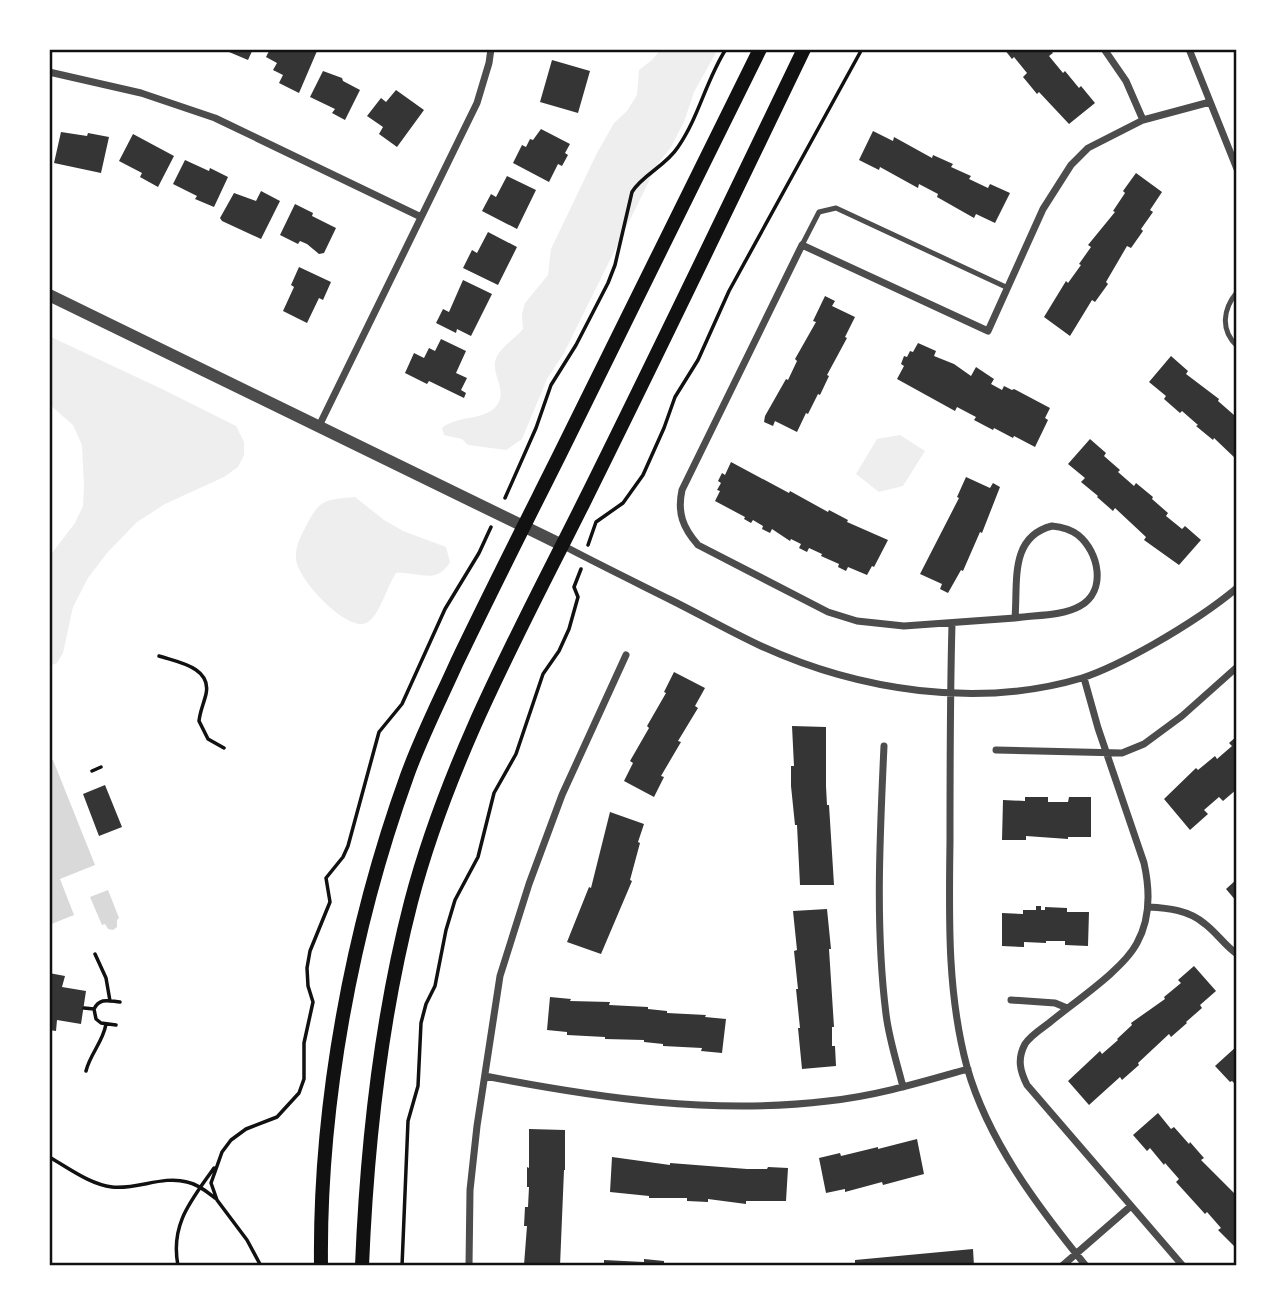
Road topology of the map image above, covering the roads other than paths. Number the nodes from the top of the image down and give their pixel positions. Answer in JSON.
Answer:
{"nodes":[{"id":1,"x":491,"y":49,"type":"edge"},
{"id":2,"x":760,"y":49,"type":"edge"},
{"id":3,"x":804,"y":49,"type":"edge"},
{"id":4,"x":1104,"y":49,"type":"edge"},
{"id":5,"x":1189,"y":49,"type":"edge"},
{"id":6,"x":49,"y":72,"type":"edge"},
{"id":7,"x":1210,"y":102,"type":"junction"},
{"id":8,"x":1143,"y":120,"type":"junction"},
{"id":9,"x":1237,"y":169,"type":"edge"},
{"id":10,"x":421,"y":217,"type":"junction"},
{"id":11,"x":802,"y":245,"type":"junction"},
{"id":12,"x":1008,"y":288,"type":"junction"},
{"id":13,"x":1237,"y":292,"type":"edge"},
{"id":14,"x":49,"y":295,"type":"edge"},
{"id":15,"x":1237,"y":346,"type":"edge"},
{"id":16,"x":318,"y":426,"type":"junction"},
{"id":17,"x":524,"y":526,"type":"junction"},
{"id":18,"x":562,"y":545,"type":"junction"},
{"id":19,"x":1237,"y":588,"type":"edge"},
{"id":20,"x":1015,"y":618,"type":"junction"},
{"id":21,"x":952,"y":624,"type":"junction"},
{"id":22,"x":626,"y":656,"type":"dead end"},
{"id":23,"x":1237,"y":667,"type":"edge"},
{"id":24,"x":1084,"y":677,"type":"junction"},
{"id":25,"x":950,"y":693,"type":"junction"},
{"id":26,"x":884,"y":746,"type":"dead end"},
{"id":27,"x":996,"y":750,"type":"dead end"},
{"id":28,"x":1107,"y":753,"type":"junction"},
{"id":29,"x":1148,"y":907,"type":"junction"},
{"id":30,"x":1237,"y":954,"type":"edge"},
{"id":31,"x":1012,"y":1000,"type":"dead end"},
{"id":32,"x":1067,"y":1009,"type":"junction"},
{"id":33,"x":968,"y":1069,"type":"junction"},
{"id":34,"x":485,"y":1076,"type":"junction"},
{"id":35,"x":903,"y":1087,"type":"junction"},
{"id":36,"x":1131,"y":1206,"type":"junction"},
{"id":37,"x":1075,"y":1253,"type":"junction"},
{"id":38,"x":321,"y":1266,"type":"edge"},
{"id":39,"x":362,"y":1266,"type":"edge"},
{"id":40,"x":469,"y":1266,"type":"edge"},
{"id":41,"x":1062,"y":1266,"type":"edge"},
{"id":42,"x":1086,"y":1266,"type":"edge"},
{"id":43,"x":1183,"y":1266,"type":"edge"}],
"edges":[{"from":1,"to":10,"type":"street"},
{"from":2,"to":17,"type":"main road"},
{"from":3,"to":18,"type":"main road"},
{"from":4,"to":8,"type":"street"},
{"from":5,"to":7,"type":"street"},
{"from":6,"to":10,"type":"street"},
{"from":7,"to":8,"type":"street"},
{"from":7,"to":9,"type":"street"},
{"from":8,"to":12,"type":"street"},
{"from":10,"to":16,"type":"street"},
{"from":11,"to":12,"type":"lane"},
{"from":11,"to":12,"type":"street"},
{"from":11,"to":21,"type":"street"},
{"from":13,"to":15,"type":"lane"},
{"from":14,"to":16,"type":"street"},
{"from":16,"to":17,"type":"street"},
{"from":17,"to":18,"type":"street"},
{"from":17,"to":38,"type":"main road"},
{"from":18,"to":25,"type":"street"},
{"from":18,"to":39,"type":"main road"},
{"from":19,"to":24,"type":"street"},
{"from":20,"to":20,"type":"street"},
{"from":20,"to":21,"type":"street"},
{"from":21,"to":25,"type":"street"},
{"from":22,"to":34,"type":"street"},
{"from":23,"to":28,"type":"street"},
{"from":24,"to":25,"type":"street"},
{"from":24,"to":28,"type":"street"},
{"from":25,"to":33,"type":"street"},
{"from":26,"to":35,"type":"street"},
{"from":27,"to":28,"type":"street"},
{"from":28,"to":29,"type":"street"},
{"from":29,"to":30,"type":"street"},
{"from":29,"to":32,"type":"street"},
{"from":31,"to":32,"type":"street"},
{"from":32,"to":36,"type":"street"},
{"from":33,"to":35,"type":"street"},
{"from":33,"to":37,"type":"street"},
{"from":34,"to":35,"type":"street"},
{"from":34,"to":40,"type":"street"},
{"from":36,"to":37,"type":"street"},
{"from":36,"to":43,"type":"street"},
{"from":37,"to":41,"type":"street"},
{"from":37,"to":42,"type":"street"}]}
